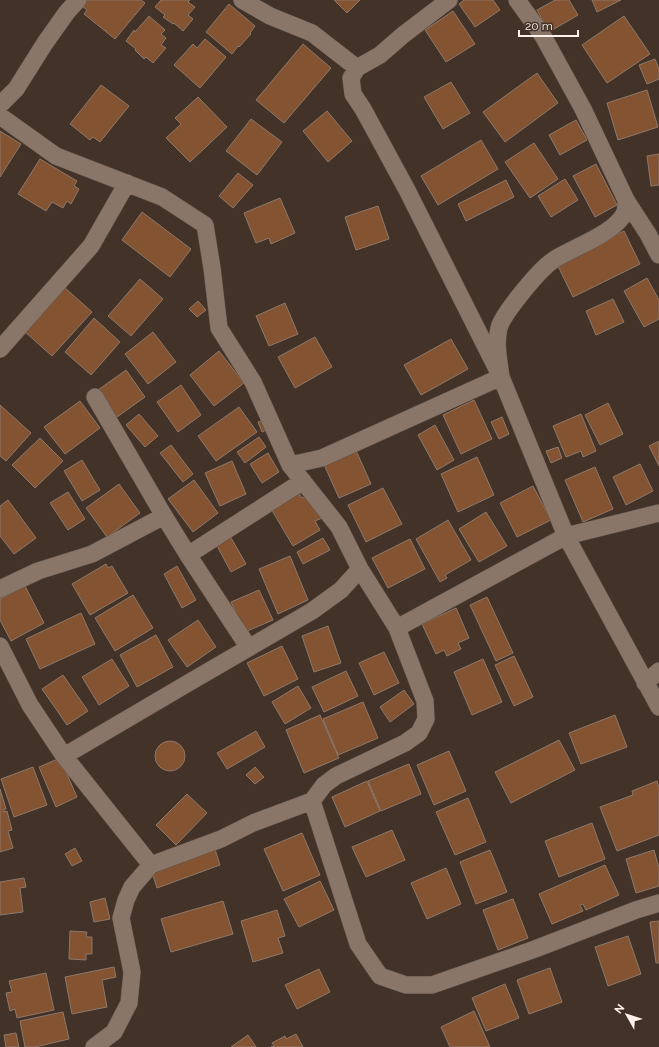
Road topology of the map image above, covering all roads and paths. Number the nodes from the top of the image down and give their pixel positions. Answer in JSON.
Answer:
{"nodes":[{"id":1,"x":78,"y":0,"type":"edge"},
{"id":2,"x":242,"y":0,"type":"edge"},
{"id":3,"x":450,"y":0,"type":"edge"},
{"id":4,"x":517,"y":0,"type":"edge"},
{"id":5,"x":357,"y":68,"type":"junction"},
{"id":6,"x":0,"y":105,"type":"edge"},
{"id":7,"x":0,"y":116,"type":"edge"},
{"id":8,"x":127,"y":183,"type":"junction"},
{"id":9,"x":626,"y":200,"type":"junction"},
{"id":10,"x":659,"y":255,"type":"edge"},
{"id":11,"x":0,"y":349,"type":"edge"},
{"id":12,"x":501,"y":377,"type":"junction"},
{"id":13,"x":95,"y":397,"type":"dead end"},
{"id":14,"x":290,"y":465,"type":"junction"},
{"id":15,"x":303,"y":481,"type":"junction"},
{"id":16,"x":659,"y":513,"type":"edge"},
{"id":17,"x":164,"y":516,"type":"junction"},
{"id":18,"x":566,"y":536,"type":"junction"},
{"id":19,"x":188,"y":555,"type":"junction"},
{"id":20,"x":360,"y":569,"type":"junction"},
{"id":21,"x":0,"y":589,"type":"edge"},
{"id":22,"x":397,"y":628,"type":"junction"},
{"id":23,"x":0,"y":646,"type":"edge"},
{"id":24,"x":249,"y":648,"type":"junction"},
{"id":25,"x":659,"y":671,"type":"edge"},
{"id":26,"x":645,"y":683,"type":"junction"},
{"id":27,"x":659,"y":707,"type":"edge"},
{"id":28,"x":64,"y":756,"type":"junction"},
{"id":29,"x":312,"y":801,"type":"junction"},
{"id":30,"x":150,"y":865,"type":"junction"},
{"id":31,"x":659,"y":903,"type":"edge"},
{"id":32,"x":94,"y":1047,"type":"edge"}],
"edges":[{"from":1,"to":6,"type":"street"},
{"from":2,"to":5,"type":"street"},
{"from":3,"to":5,"type":"street"},
{"from":4,"to":9,"type":"street"},
{"from":5,"to":12,"type":"street"},
{"from":7,"to":8,"type":"street"},
{"from":8,"to":11,"type":"street"},
{"from":8,"to":14,"type":"street"},
{"from":9,"to":10,"type":"street"},
{"from":9,"to":12,"type":"street"},
{"from":12,"to":14,"type":"street"},
{"from":12,"to":18,"type":"street"},
{"from":13,"to":17,"type":"street"},
{"from":14,"to":15,"type":"street"},
{"from":15,"to":19,"type":"street"},
{"from":15,"to":20,"type":"street"},
{"from":16,"to":18,"type":"street"},
{"from":17,"to":19,"type":"street"},
{"from":17,"to":21,"type":"street"},
{"from":18,"to":22,"type":"street"},
{"from":18,"to":26,"type":"street"},
{"from":19,"to":24,"type":"street"},
{"from":20,"to":22,"type":"street"},
{"from":20,"to":24,"type":"street"},
{"from":22,"to":29,"type":"street"},
{"from":23,"to":28,"type":"street"},
{"from":24,"to":28,"type":"street"},
{"from":25,"to":26,"type":"street"},
{"from":26,"to":27,"type":"street"},
{"from":28,"to":30,"type":"street"},
{"from":29,"to":30,"type":"street"},
{"from":29,"to":31,"type":"street"},
{"from":30,"to":32,"type":"street"}]}
